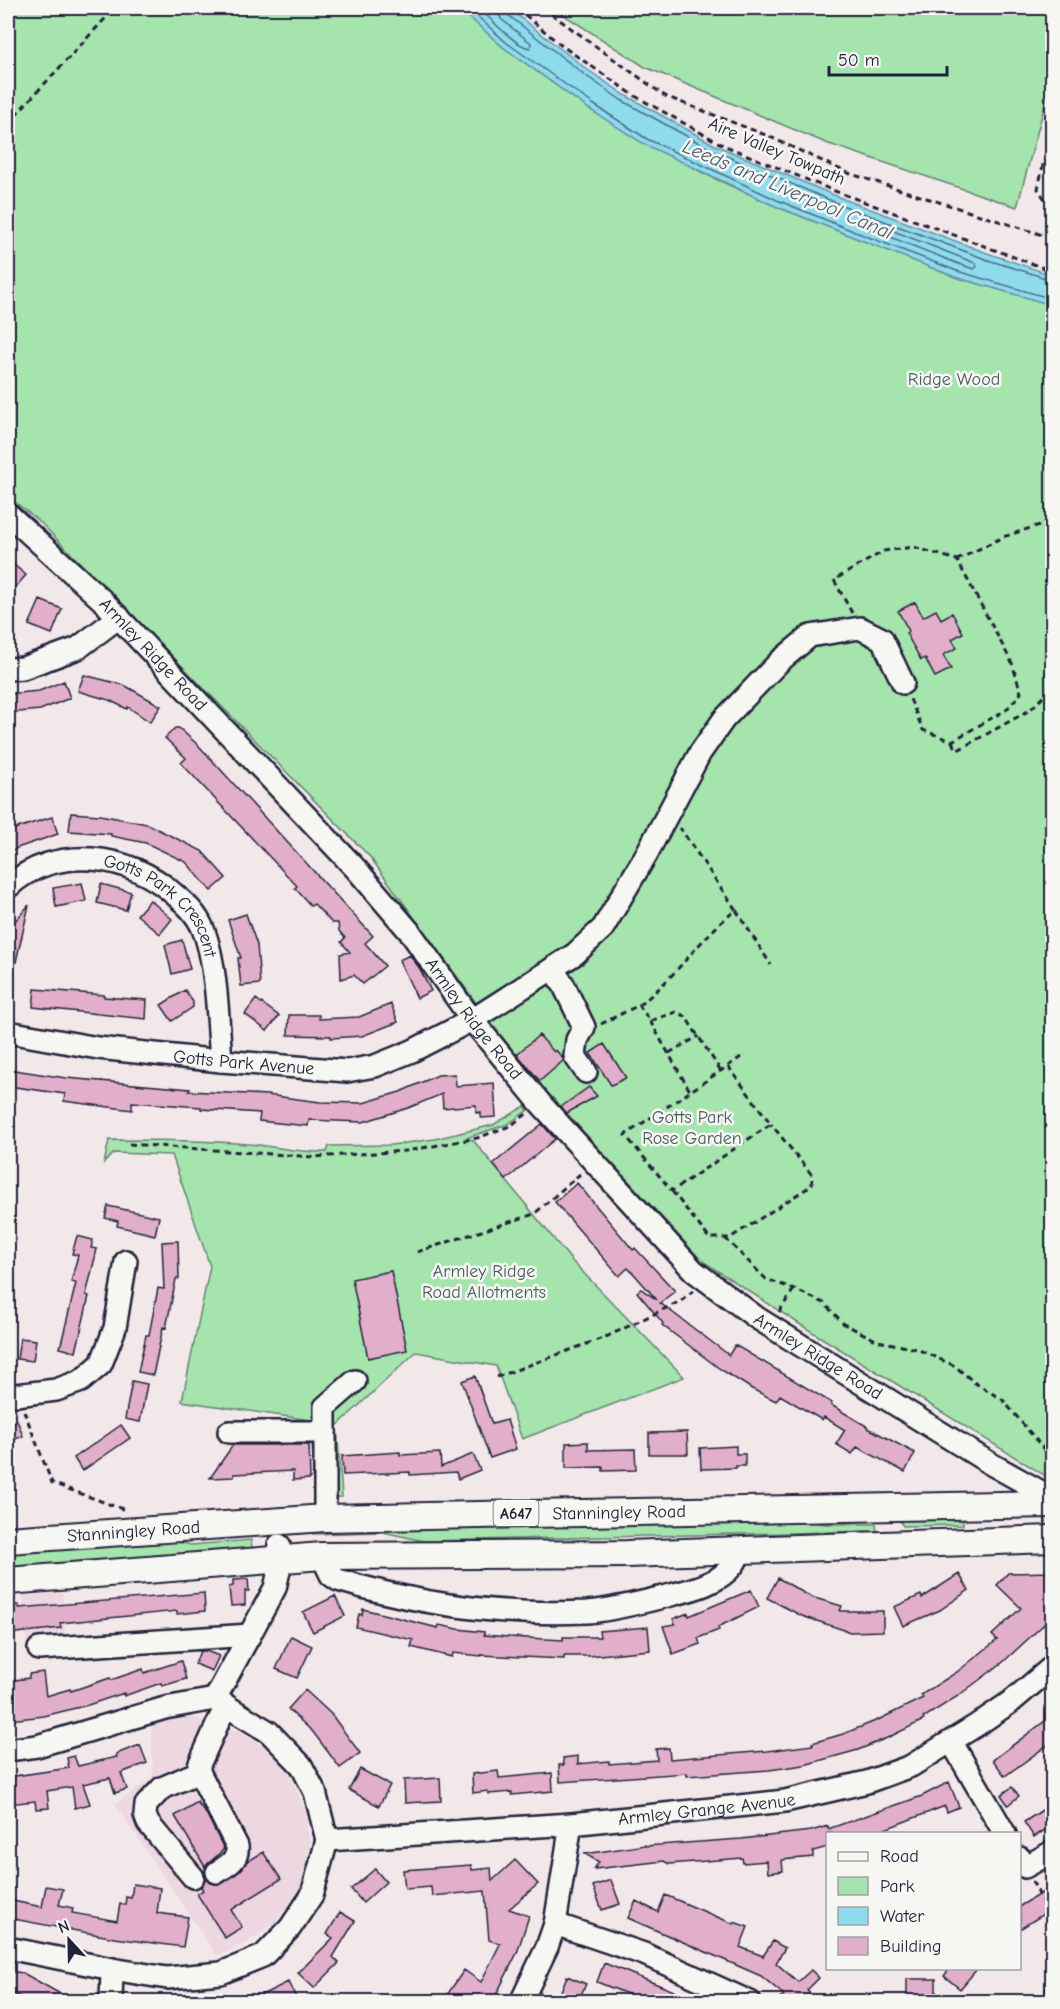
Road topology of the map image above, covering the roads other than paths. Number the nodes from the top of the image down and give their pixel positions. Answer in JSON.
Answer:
{"nodes":[{"id":1,"x":8,"y":514,"type":"edge"},
{"id":2,"x":119,"y":617,"type":"junction"},
{"id":3,"x":8,"y":669,"type":"edge"},
{"id":4,"x":903,"y":683,"type":"road end"},
{"id":5,"x":8,"y":887,"type":"edge"},
{"id":6,"x":552,"y":969,"type":"junction"},
{"id":7,"x":472,"y":1020,"type":"junction"},
{"id":8,"x":8,"y":1032,"type":"edge"},
{"id":9,"x":221,"y":1061,"type":"junction"},
{"id":10,"x":585,"y":1072,"type":"dead end"},
{"id":11,"x":126,"y":1261,"type":"dead end"},
{"id":12,"x":355,"y":1381,"type":"dead end"},
{"id":13,"x":12,"y":1396,"type":"edge"},
{"id":14,"x":229,"y":1432,"type":"dead end"},
{"id":15,"x":325,"y":1432,"type":"junction"},
{"id":16,"x":991,"y":1464,"type":"junction"},
{"id":17,"x":1053,"y":1498,"type":"edge"},
{"id":18,"x":1053,"y":1504,"type":"edge"},
{"id":19,"x":1025,"y":1505,"type":"junction"},
{"id":20,"x":793,"y":1508,"type":"junction"},
{"id":21,"x":325,"y":1518,"type":"junction"},
{"id":22,"x":1053,"y":1528,"type":"edge"},
{"id":23,"x":1053,"y":1539,"type":"edge"},
{"id":24,"x":8,"y":1540,"type":"edge"},
{"id":25,"x":888,"y":1544,"type":"junction"},
{"id":26,"x":288,"y":1545,"type":"junction"},
{"id":27,"x":742,"y":1549,"type":"junction"},
{"id":28,"x":8,"y":1581,"type":"edge"},
{"id":29,"x":250,"y":1635,"type":"junction"},
{"id":30,"x":39,"y":1649,"type":"dead end"},
{"id":31,"x":1053,"y":1667,"type":"edge"},
{"id":32,"x":220,"y":1702,"type":"junction"},
{"id":33,"x":951,"y":1741,"type":"junction"},
{"id":34,"x":8,"y":1750,"type":"edge"},
{"id":35,"x":199,"y":1772,"type":"junction"},
{"id":36,"x":571,"y":1824,"type":"junction"},
{"id":37,"x":1004,"y":1832,"type":"edge"},
{"id":38,"x":327,"y":1840,"type":"junction"},
{"id":39,"x":1053,"y":1852,"type":"edge"},
{"id":40,"x":1021,"y":1865,"type":"edge"},
{"id":41,"x":217,"y":1872,"type":"dead end"},
{"id":42,"x":193,"y":1878,"type":"dead end"},
{"id":43,"x":555,"y":1924,"type":"junction"},
{"id":44,"x":8,"y":1948,"type":"edge"},
{"id":45,"x":112,"y":1969,"type":"junction"},
{"id":46,"x":111,"y":2001,"type":"edge"},
{"id":47,"x":521,"y":2001,"type":"edge"},
{"id":48,"x":750,"y":2001,"type":"edge"}],
"edges":[{"from":1,"to":2,"type":"street","name":"Armley Ridge Road"},
{"from":2,"to":3,"type":"street"},
{"from":2,"to":7,"type":"street","name":"Armley Ridge Road"},
{"from":4,"to":6,"type":"street","name":"Gotts Park Avenue"},
{"from":5,"to":9,"type":"street","name":"Gotts Park Crescent"},
{"from":6,"to":7,"type":"street","name":"Gotts Park Avenue"},
{"from":6,"to":10,"type":"street"},
{"from":7,"to":9,"type":"street","name":"Gotts Park Avenue"},
{"from":7,"to":16,"type":"street","name":"Armley Ridge Road"},
{"from":8,"to":9,"type":"street","name":"Gotts Park Avenue"},
{"from":11,"to":13,"type":"street"},
{"from":12,"to":15,"type":"street"},
{"from":14,"to":15,"type":"street"},
{"from":15,"to":21,"type":"street"},
{"from":16,"to":17,"type":"street","name":"Armley Ridge Road"},
{"from":16,"to":19,"type":"street","name":"Armley Ridge Road"},
{"from":18,"to":19,"type":"main road","name":"Stanningley Road","number":"A647"},
{"from":19,"to":20,"type":"main road","name":"Stanningley Road","number":"A647"},
{"from":19,"to":22,"type":"main road"},
{"from":20,"to":21,"type":"main road","name":"Stanningley Road","number":"A647"},
{"from":20,"to":25,"type":"main road"},
{"from":21,"to":26,"type":"main road","name":"Stanningley Road","number":"A647"},
{"from":23,"to":25,"type":"main road","name":"Stanningley Road","number":"A647"},
{"from":24,"to":26,"type":"main road","name":"Stanningley Road","number":"A647"},
{"from":25,"to":27,"type":"main road","name":"Stanningley Road","number":"A647"},
{"from":26,"to":27,"type":"main road","name":"Stanningley Road","number":"A647"},
{"from":26,"to":27,"type":"street"},
{"from":26,"to":28,"type":"main road","name":"Stanningley Road","number":"A647"},
{"from":26,"to":29,"type":"street"},
{"from":29,"to":30,"type":"street"},
{"from":29,"to":32,"type":"street"},
{"from":31,"to":33,"type":"street","name":"Armley Grange Avenue"},
{"from":32,"to":34,"type":"street"},
{"from":32,"to":35,"type":"street"},
{"from":32,"to":38,"type":"street"},
{"from":33,"to":36,"type":"street","name":"Armley Grange Avenue"},
{"from":33,"to":37,"type":"street"},
{"from":35,"to":41,"type":"street"},
{"from":35,"to":42,"type":"street"},
{"from":36,"to":38,"type":"street","name":"Armley Grange Avenue"},
{"from":36,"to":43,"type":"street"},
{"from":38,"to":45,"type":"street"},
{"from":39,"to":40,"type":"street"},
{"from":43,"to":47,"type":"street"},
{"from":43,"to":48,"type":"street"},
{"from":44,"to":45,"type":"street"},
{"from":45,"to":46,"type":"street"}]}
